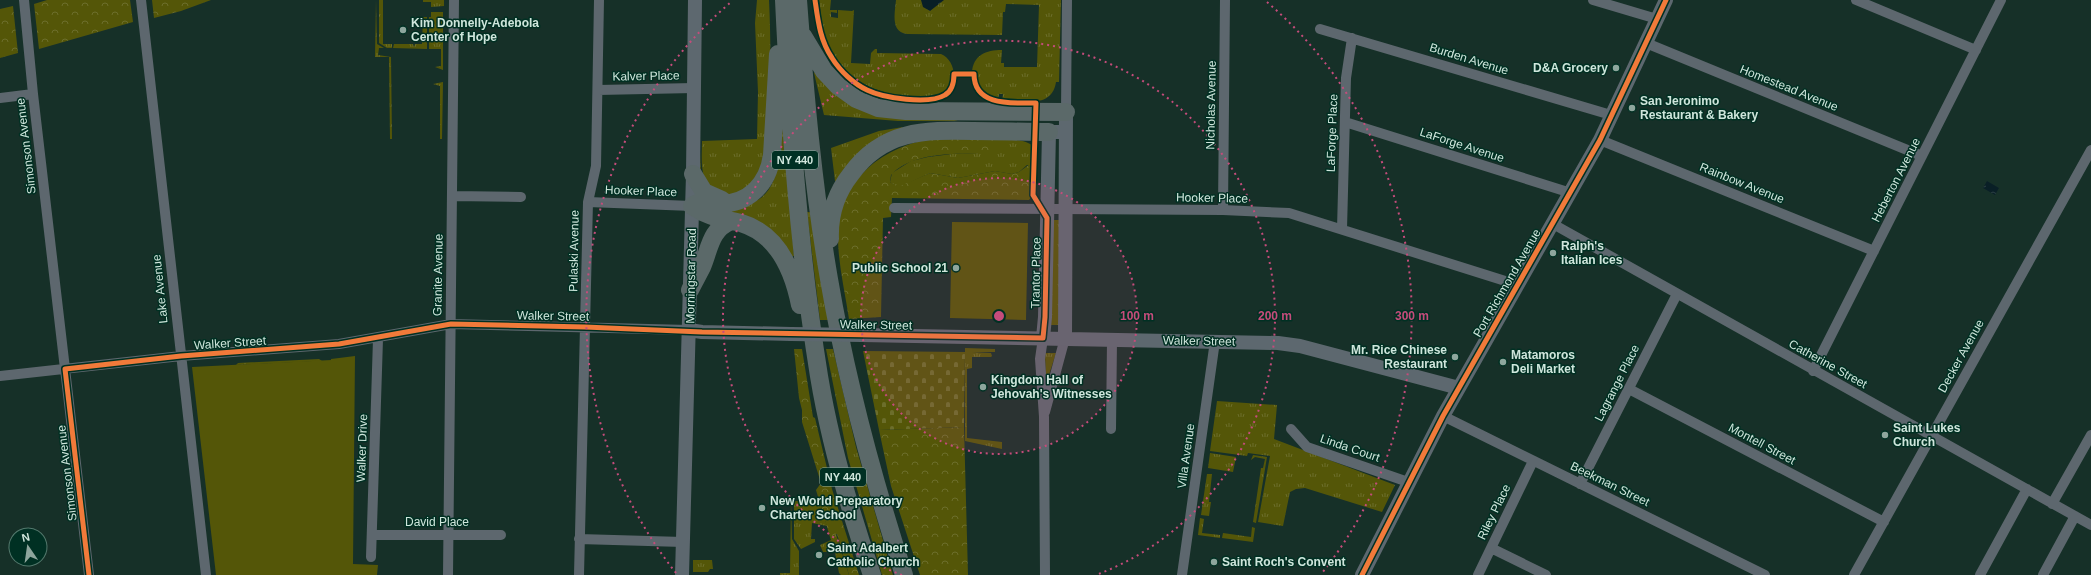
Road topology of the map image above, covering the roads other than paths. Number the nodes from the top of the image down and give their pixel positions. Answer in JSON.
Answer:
{"nodes":[{"id":1,"x":141,"y":0,"type":"edge"},
{"id":2,"x":454,"y":0,"type":"edge"},
{"id":3,"x":599,"y":0,"type":"edge"},
{"id":4,"x":695,"y":0,"type":"edge"},
{"id":5,"x":784,"y":0,"type":"edge"},
{"id":6,"x":798,"y":0,"type":"edge"},
{"id":7,"x":1067,"y":0,"type":"edge"},
{"id":8,"x":1225,"y":0,"type":"edge"},
{"id":9,"x":1593,"y":0,"type":"edge"},
{"id":10,"x":1666,"y":0,"type":"edge"},
{"id":11,"x":1856,"y":0,"type":"edge"},
{"id":12,"x":2001,"y":0,"type":"edge"},
{"id":13,"x":24,"y":3,"type":"edge"},
{"id":14,"x":1657,"y":19,"type":"junction"},
{"id":15,"x":1320,"y":29,"type":"dead end"},
{"id":16,"x":801,"y":34,"type":"junction"},
{"id":17,"x":1352,"y":38,"type":"junction"},
{"id":18,"x":1646,"y":43,"type":"junction"},
{"id":19,"x":1976,"y":50,"type":"junction"},
{"id":20,"x":694,"y":88,"type":"junction"},
{"id":21,"x":598,"y":90,"type":"junction"},
{"id":22,"x":33,"y":94,"type":"junction"},
{"id":23,"x":0,"y":98,"type":"edge"},
{"id":24,"x":1066,"y":112,"type":"junction"},
{"id":25,"x":1611,"y":116,"type":"junction"},
{"id":26,"x":1344,"y":122,"type":"junction"},
{"id":27,"x":1057,"y":132,"type":"junction"},
{"id":28,"x":1600,"y":140,"type":"junction"},
{"id":29,"x":2091,"y":150,"type":"edge"},
{"id":30,"x":1922,"y":156,"type":"junction"},
{"id":31,"x":693,"y":174,"type":"junction"},
{"id":32,"x":1571,"y":194,"type":"junction"},
{"id":33,"x":452,"y":196,"type":"junction"},
{"id":34,"x":521,"y":197,"type":"dead end"},
{"id":35,"x":588,"y":202,"type":"junction"},
{"id":36,"x":736,"y":202,"type":"junction"},
{"id":37,"x":692,"y":206,"type":"junction"},
{"id":38,"x":894,"y":208,"type":"dead end"},
{"id":39,"x":1047,"y":208,"type":"junction"},
{"id":40,"x":1066,"y":209,"type":"junction"},
{"id":41,"x":1223,"y":210,"type":"junction"},
{"id":42,"x":731,"y":221,"type":"junction"},
{"id":43,"x":1553,"y":224,"type":"junction"},
{"id":44,"x":1342,"y":229,"type":"junction"},
{"id":45,"x":1874,"y":251,"type":"junction"},
{"id":46,"x":829,"y":281,"type":"junction"},
{"id":47,"x":1518,"y":285,"type":"junction"},
{"id":48,"x":690,"y":290,"type":"junction"},
{"id":49,"x":1677,"y":294,"type":"junction"},
{"id":50,"x":451,"y":324,"type":"junction"},
{"id":51,"x":585,"y":326,"type":"junction"},
{"id":52,"x":689,"y":330,"type":"junction"},
{"id":53,"x":378,"y":338,"type":"junction"},
{"id":54,"x":1043,"y":338,"type":"junction"},
{"id":55,"x":1065,"y":338,"type":"junction"},
{"id":56,"x":1112,"y":340,"type":"junction"},
{"id":57,"x":1215,"y":341,"type":"junction"},
{"id":58,"x":181,"y":356,"type":"junction"},
{"id":59,"x":65,"y":369,"type":"junction"},
{"id":60,"x":1813,"y":371,"type":"junction"},
{"id":61,"x":0,"y":376,"type":"edge"},
{"id":62,"x":819,"y":377,"type":"junction"},
{"id":63,"x":1459,"y":388,"type":"junction"},
{"id":64,"x":1629,"y":389,"type":"junction"},
{"id":65,"x":1443,"y":416,"type":"junction"},
{"id":66,"x":1044,"y":418,"type":"junction"},
{"id":67,"x":1111,"y":429,"type":"dead end"},
{"id":68,"x":1291,"y":429,"type":"dead end"},
{"id":69,"x":2091,"y":435,"type":"edge"},
{"id":70,"x":1932,"y":437,"type":"junction"},
{"id":71,"x":1533,"y":461,"type":"junction"},
{"id":72,"x":1408,"y":482,"type":"junction"},
{"id":73,"x":1580,"y":484,"type":"junction"},
{"id":74,"x":2027,"y":490,"type":"junction"},
{"id":75,"x":2052,"y":504,"type":"junction"},
{"id":76,"x":2075,"y":516,"type":"junction"},
{"id":77,"x":1884,"y":522,"type":"junction"},
{"id":78,"x":2091,"y":525,"type":"edge"},
{"id":79,"x":372,"y":535,"type":"junction"},
{"id":80,"x":448,"y":535,"type":"junction"},
{"id":81,"x":501,"y":535,"type":"dead end"},
{"id":82,"x":579,"y":539,"type":"junction"},
{"id":83,"x":683,"y":542,"type":"junction"},
{"id":84,"x":1491,"y":548,"type":"junction"},
{"id":85,"x":371,"y":558,"type":"dead end"},
{"id":86,"x":89,"y":575,"type":"edge"},
{"id":87,"x":206,"y":575,"type":"edge"},
{"id":88,"x":448,"y":575,"type":"edge"},
{"id":89,"x":579,"y":575,"type":"edge"},
{"id":90,"x":682,"y":575,"type":"edge"},
{"id":91,"x":872,"y":575,"type":"edge"},
{"id":92,"x":904,"y":575,"type":"edge"},
{"id":93,"x":1046,"y":575,"type":"edge"},
{"id":94,"x":1182,"y":575,"type":"edge"},
{"id":95,"x":1362,"y":575,"type":"edge"},
{"id":96,"x":1478,"y":575,"type":"edge"},
{"id":97,"x":1546,"y":575,"type":"edge"},
{"id":98,"x":1765,"y":575,"type":"edge"},
{"id":99,"x":1854,"y":575,"type":"edge"},
{"id":100,"x":1980,"y":575,"type":"edge"},
{"id":101,"x":2043,"y":575,"type":"edge"}],
"edges":[{"from":1,"to":58,"type":"street","name":"Lake Avenue"},
{"from":2,"to":33,"type":"street","name":"Granite Avenue"},
{"from":3,"to":21,"type":"street","name":"Pulaski Avenue"},
{"from":4,"to":20,"type":"street","name":"Morningstar Road"},
{"from":5,"to":36,"type":"highway"},
{"from":5,"to":62,"type":"highway","number":"NY 440"},
{"from":6,"to":16,"type":"highway","number":"NY 440"},
{"from":7,"to":24,"type":"street","name":"Trantor Place"},
{"from":8,"to":41,"type":"street","name":"Nicholas Avenue"},
{"from":9,"to":14,"type":"street"},
{"from":10,"to":14,"type":"street","name":"Port Richmond Avenue"},
{"from":11,"to":19,"type":"street"},
{"from":12,"to":19,"type":"street","name":"Heberton Avenue"},
{"from":13,"to":22,"type":"street","name":"Simonson Avenue"},
{"from":14,"to":18,"type":"street","name":"Port Richmond Avenue"},
{"from":15,"to":17,"type":"street","name":"Burden Avenue"},
{"from":16,"to":24,"type":"highway"},
{"from":16,"to":46,"type":"highway","number":"NY 440"},
{"from":17,"to":25,"type":"street","name":"Burden Avenue"},
{"from":17,"to":26,"type":"street","name":"LaForge Place"},
{"from":18,"to":25,"type":"street","name":"Port Richmond Avenue"},
{"from":18,"to":30,"type":"street","name":"Homestead Avenue"},
{"from":19,"to":30,"type":"street","name":"Heberton Avenue"},
{"from":20,"to":21,"type":"street","name":"Kalver Place"},
{"from":20,"to":31,"type":"street","name":"Morningstar Road"},
{"from":21,"to":35,"type":"street","name":"Pulaski Avenue"},
{"from":22,"to":23,"type":"street"},
{"from":22,"to":59,"type":"street","name":"Simonson Avenue"},
{"from":24,"to":27,"type":"street","name":"Trantor Place"},
{"from":25,"to":28,"type":"street","name":"Port Richmond Avenue"},
{"from":26,"to":32,"type":"street","name":"LaForge Avenue"},
{"from":26,"to":44,"type":"street","name":"LaForge Place"},
{"from":27,"to":39,"type":"street","name":"Trantor Place"},
{"from":27,"to":40,"type":"street","name":"Trantor Place"},
{"from":27,"to":46,"type":"highway"},
{"from":28,"to":32,"type":"street","name":"Port Richmond Avenue"},
{"from":28,"to":45,"type":"street","name":"Rainbow Avenue"},
{"from":29,"to":70,"type":"street","name":"Decker Avenue"},
{"from":30,"to":45,"type":"street","name":"Heberton Avenue"},
{"from":31,"to":36,"type":"highway"},
{"from":31,"to":37,"type":"street","name":"Morningstar Road"},
{"from":32,"to":43,"type":"street","name":"Port Richmond Avenue"},
{"from":33,"to":34,"type":"street"},
{"from":33,"to":50,"type":"street","name":"Granite Avenue"},
{"from":35,"to":37,"type":"street","name":"Hooker Place"},
{"from":35,"to":51,"type":"street","name":"Pulaski Avenue"},
{"from":36,"to":37,"type":"highway"},
{"from":37,"to":42,"type":"highway"},
{"from":37,"to":48,"type":"street","name":"Morningstar Road"},
{"from":38,"to":39,"type":"street","name":"Hooker Place"},
{"from":39,"to":40,"type":"street","name":"Hooker Place"},
{"from":39,"to":54,"type":"street","name":"Trantor Place"},
{"from":40,"to":41,"type":"street","name":"Hooker Place"},
{"from":40,"to":55,"type":"street","name":"Trantor Place"},
{"from":41,"to":44,"type":"street","name":"Hooker Place"},
{"from":42,"to":48,"type":"highway"},
{"from":42,"to":62,"type":"highway"},
{"from":43,"to":47,"type":"street","name":"Port Richmond Avenue"},
{"from":43,"to":49,"type":"street","name":"Catherine Street"},
{"from":44,"to":47,"type":"street","name":"Hooker Place"},
{"from":45,"to":60,"type":"street","name":"Heberton Avenue"},
{"from":46,"to":92,"type":"highway","number":"NY 440"},
{"from":47,"to":63,"type":"street","name":"Port Richmond Avenue"},
{"from":48,"to":52,"type":"street","name":"Morningstar Road"},
{"from":49,"to":60,"type":"street","name":"Catherine Street"},
{"from":49,"to":64,"type":"street","name":"Lagrange Place"},
{"from":50,"to":51,"type":"street","name":"Walker Street"},
{"from":50,"to":53,"type":"street","name":"Walker Street"},
{"from":50,"to":80,"type":"street","name":"Granite Avenue"},
{"from":51,"to":52,"type":"street","name":"Walker Street"},
{"from":51,"to":82,"type":"street","name":"Pulaski Avenue"},
{"from":52,"to":54,"type":"street","name":"Walker Street","bridge":true},
{"from":52,"to":83,"type":"street","name":"Morningstar Road"},
{"from":53,"to":58,"type":"street","name":"Walker Street"},
{"from":53,"to":79,"type":"street","name":"Walker Drive"},
{"from":54,"to":55,"type":"street","name":"Walker Street"},
{"from":54,"to":66,"type":"street","name":"Trantor Place"},
{"from":55,"to":56,"type":"street","name":"Walker Street"},
{"from":55,"to":66,"type":"street","name":"Trantor Place"},
{"from":56,"to":57,"type":"street","name":"Walker Street"},
{"from":56,"to":67,"type":"street"},
{"from":57,"to":63,"type":"street","name":"Walker Street"},
{"from":57,"to":94,"type":"street","name":"Villa Avenue"},
{"from":58,"to":59,"type":"street","name":"Walker Street"},
{"from":58,"to":87,"type":"street","name":"Lake Avenue"},
{"from":59,"to":61,"type":"street","name":"Walker Street"},
{"from":59,"to":86,"type":"street","name":"Simonson Avenue"},
{"from":60,"to":70,"type":"street","name":"Catherine Street"},
{"from":62,"to":91,"type":"highway","number":"NY 440"},
{"from":63,"to":65,"type":"street","name":"Port Richmond Avenue"},
{"from":64,"to":73,"type":"street","name":"Lagrange Place"},
{"from":64,"to":77,"type":"street","name":"Montell Street"},
{"from":65,"to":71,"type":"street","name":"Beekman Street"},
{"from":65,"to":72,"type":"street","name":"Port Richmond Avenue"},
{"from":66,"to":93,"type":"street","name":"Trantor Place"},
{"from":68,"to":72,"type":"street","name":"Linda Court"},
{"from":69,"to":75,"type":"street"},
{"from":70,"to":74,"type":"street","name":"Catherine Street"},
{"from":70,"to":77,"type":"street","name":"Decker Avenue"},
{"from":71,"to":73,"type":"street","name":"Beekman Street"},
{"from":71,"to":84,"type":"street","name":"Riley Place"},
{"from":72,"to":95,"type":"street","name":"Port Richmond Avenue"},
{"from":73,"to":98,"type":"street","name":"Beekman Street"},
{"from":74,"to":75,"type":"street","name":"Catherine Street"},
{"from":74,"to":100,"type":"street"},
{"from":75,"to":76,"type":"street","name":"Catherine Street"},
{"from":76,"to":78,"type":"street","name":"Catherine Street"},
{"from":76,"to":101,"type":"street"},
{"from":77,"to":99,"type":"street","name":"Decker Avenue"},
{"from":79,"to":80,"type":"street","name":"David Place"},
{"from":79,"to":85,"type":"street","name":"Walker Drive"},
{"from":80,"to":81,"type":"street","name":"David Place"},
{"from":80,"to":88,"type":"street","name":"Granite Avenue"},
{"from":82,"to":83,"type":"street"},
{"from":82,"to":89,"type":"street","name":"Pulaski Avenue"},
{"from":83,"to":90,"type":"street","name":"Morningstar Road"},
{"from":84,"to":96,"type":"street","name":"Riley Place"},
{"from":84,"to":97,"type":"street"}]}
